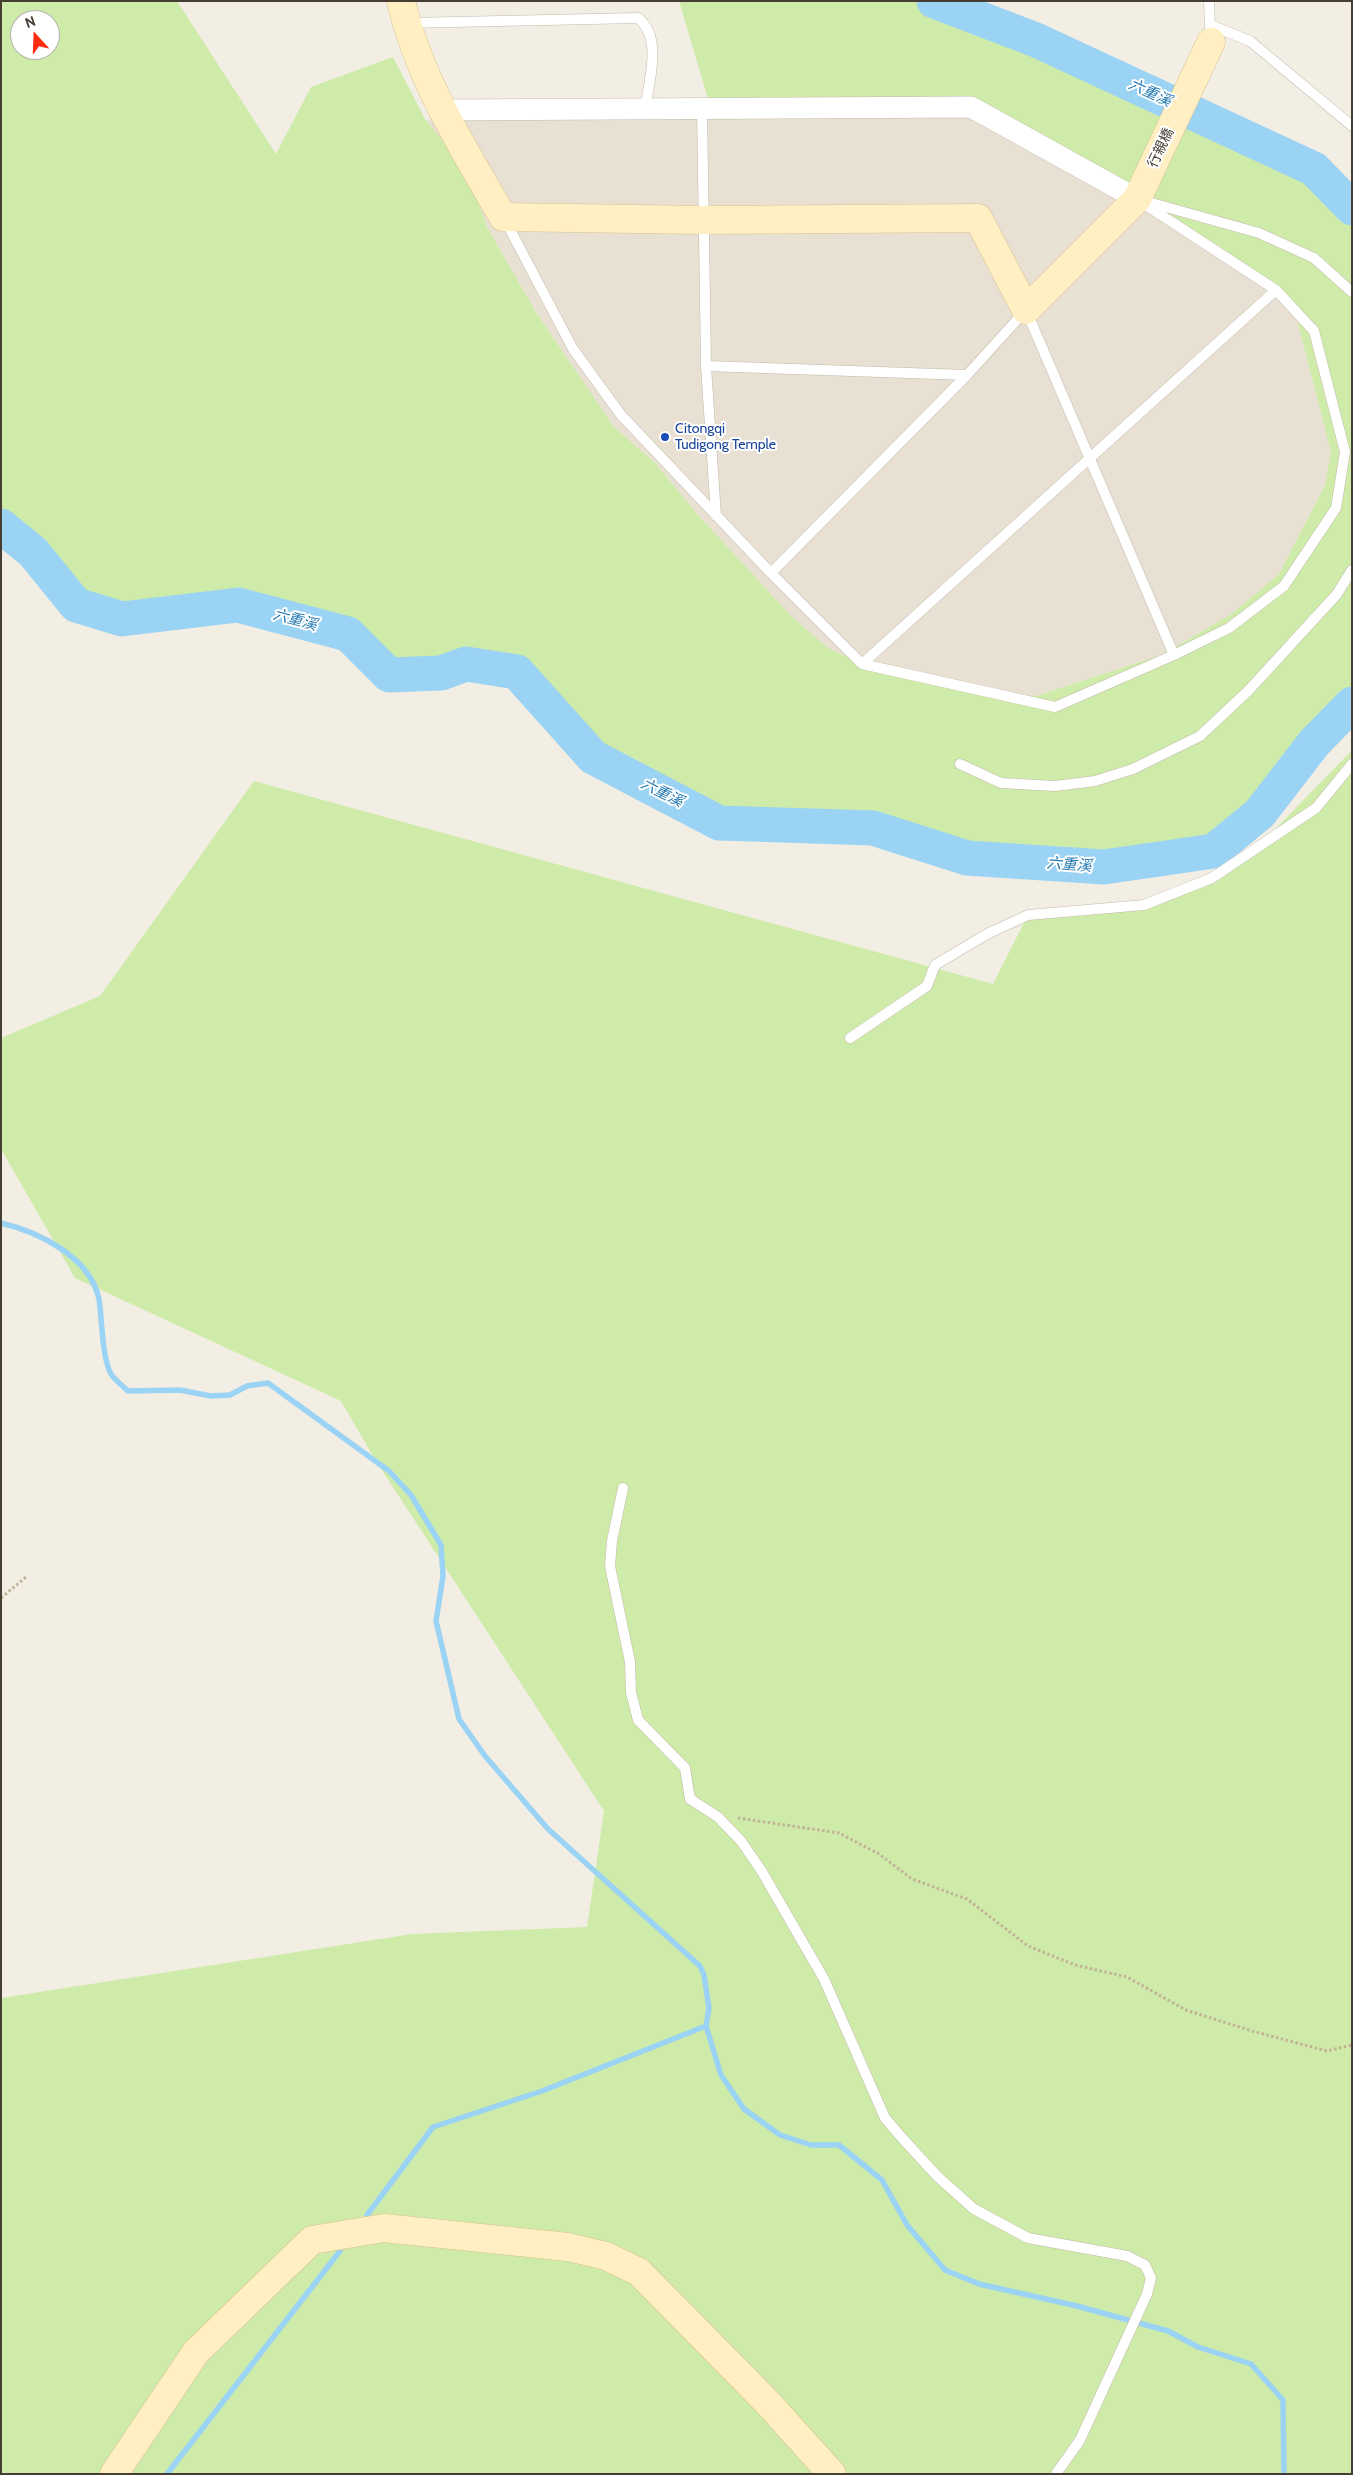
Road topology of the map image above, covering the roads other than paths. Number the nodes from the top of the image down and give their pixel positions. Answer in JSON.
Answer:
{"nodes":[{"id":1,"x":1209,"y":1,"type":"edge"},
{"id":2,"x":403,"y":12,"type":"edge"},
{"id":3,"x":1210,"y":33,"type":"junction"},
{"id":4,"x":702,"y":108,"type":"junction"},
{"id":5,"x":645,"y":109,"type":"junction"},
{"id":6,"x":440,"y":110,"type":"junction"},
{"id":7,"x":1352,"y":126,"type":"edge"},
{"id":8,"x":1137,"y":199,"type":"junction"},
{"id":9,"x":502,"y":216,"type":"junction"},
{"id":10,"x":705,"y":220,"type":"junction"},
{"id":11,"x":1276,"y":290,"type":"junction"},
{"id":12,"x":1352,"y":292,"type":"edge"},
{"id":13,"x":1026,"y":310,"type":"junction"},
{"id":14,"x":706,"y":366,"type":"junction"},
{"id":15,"x":967,"y":375,"type":"junction"},
{"id":16,"x":1091,"y":458,"type":"junction"},
{"id":17,"x":716,"y":516,"type":"junction"},
{"id":18,"x":1352,"y":570,"type":"edge"},
{"id":19,"x":771,"y":573,"type":"junction"},
{"id":20,"x":1174,"y":655,"type":"junction"},
{"id":21,"x":862,"y":664,"type":"junction"},
{"id":22,"x":960,"y":764,"type":"dead end"},
{"id":23,"x":1352,"y":764,"type":"edge"},
{"id":24,"x":850,"y":1038,"type":"dead end"},
{"id":25,"x":623,"y":1488,"type":"dead end"},
{"id":26,"x":114,"y":2474,"type":"edge"},
{"id":27,"x":832,"y":2474,"type":"edge"},
{"id":28,"x":1056,"y":2474,"type":"edge"}],
"edges":[{"from":1,"to":3,"type":"lane"},
{"from":2,"to":5,"type":"lane"},
{"from":2,"to":6,"type":"street"},
{"from":3,"to":7,"type":"lane"},
{"from":3,"to":8,"type":"street","name":"行親橋"},
{"from":4,"to":5,"type":"street"},
{"from":4,"to":8,"type":"street"},
{"from":4,"to":10,"type":"lane"},
{"from":5,"to":6,"type":"street"},
{"from":6,"to":9,"type":"street"},
{"from":8,"to":11,"type":"lane"},
{"from":8,"to":12,"type":"lane"},
{"from":8,"to":13,"type":"street","name":"行親橋"},
{"from":9,"to":10,"type":"street"},
{"from":9,"to":17,"type":"lane"},
{"from":10,"to":13,"type":"street"},
{"from":10,"to":14,"type":"lane"},
{"from":11,"to":16,"type":"lane"},
{"from":11,"to":20,"type":"lane"},
{"from":13,"to":15,"type":"lane"},
{"from":13,"to":16,"type":"lane"},
{"from":14,"to":15,"type":"lane"},
{"from":14,"to":17,"type":"lane"},
{"from":15,"to":19,"type":"lane"},
{"from":16,"to":20,"type":"lane"},
{"from":16,"to":21,"type":"lane"},
{"from":17,"to":19,"type":"lane"},
{"from":18,"to":22,"type":"lane"},
{"from":19,"to":21,"type":"lane"},
{"from":20,"to":21,"type":"lane"},
{"from":23,"to":24,"type":"lane"},
{"from":25,"to":28,"type":"lane"},
{"from":26,"to":27,"type":"street"}]}
